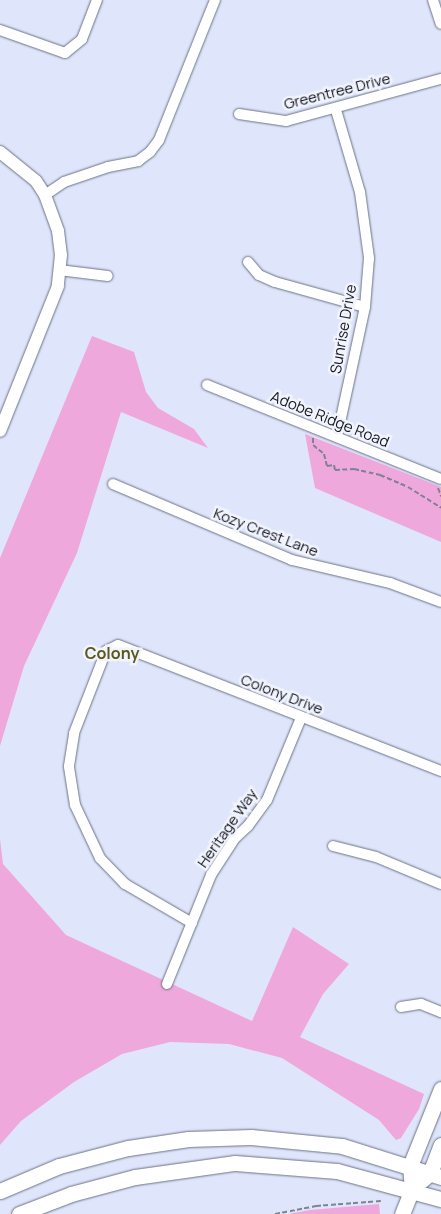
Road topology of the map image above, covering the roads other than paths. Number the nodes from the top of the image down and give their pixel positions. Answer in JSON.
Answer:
{"nodes":[{"id":1,"x":97,"y":0,"type":"edge"},
{"id":2,"x":215,"y":0,"type":"edge"},
{"id":3,"x":433,"y":0,"type":"edge"},
{"id":4,"x":441,"y":24,"type":"edge"},
{"id":5,"x":0,"y":30,"type":"edge"},
{"id":6,"x":441,"y":80,"type":"edge"},
{"id":7,"x":336,"y":110,"type":"junction"},
{"id":8,"x":239,"y":114,"type":"dead end"},
{"id":9,"x":0,"y":152,"type":"edge"},
{"id":10,"x":45,"y":195,"type":"junction"},
{"id":11,"x":248,"y":262,"type":"dead end"},
{"id":12,"x":59,"y":270,"type":"junction"},
{"id":13,"x":108,"y":276,"type":"dead end"},
{"id":14,"x":365,"y":307,"type":"junction"},
{"id":15,"x":207,"y":384,"type":"dead end"},
{"id":16,"x":0,"y":431,"type":"edge"},
{"id":17,"x":337,"y":438,"type":"junction"},
{"id":18,"x":441,"y":479,"type":"edge"},
{"id":19,"x":113,"y":484,"type":"dead end"},
{"id":20,"x":441,"y":602,"type":"edge"},
{"id":21,"x":301,"y":718,"type":"junction"},
{"id":22,"x":441,"y":771,"type":"edge"},
{"id":23,"x":333,"y":846,"type":"dead end"},
{"id":24,"x":441,"y":884,"type":"edge"},
{"id":25,"x":192,"y":923,"type":"junction"},
{"id":26,"x":167,"y":984,"type":"dead end"},
{"id":27,"x":401,"y":1008,"type":"dead end"},
{"id":28,"x":441,"y":1012,"type":"edge"},
{"id":29,"x":441,"y":1089,"type":"edge"},
{"id":30,"x":441,"y":1146,"type":"edge"},
{"id":31,"x":410,"y":1166,"type":"junction"},
{"id":32,"x":436,"y":1175,"type":"edge"},
{"id":33,"x":412,"y":1189,"type":"junction"},
{"id":34,"x":0,"y":1191,"type":"edge"},
{"id":35,"x":441,"y":1200,"type":"edge"},
{"id":36,"x":19,"y":1214,"type":"edge"},
{"id":37,"x":402,"y":1214,"type":"edge"}],
"edges":[{"from":1,"to":5,"type":"street"},
{"from":2,"to":10,"type":"street"},
{"from":3,"to":4,"type":"street"},
{"from":6,"to":7,"type":"street","name":"Greentree Drive"},
{"from":7,"to":8,"type":"street","name":"Greentree Drive"},
{"from":7,"to":14,"type":"street","name":"Sunrise Drive"},
{"from":9,"to":10,"type":"street"},
{"from":10,"to":12,"type":"street"},
{"from":11,"to":14,"type":"street"},
{"from":12,"to":13,"type":"street"},
{"from":12,"to":16,"type":"street"},
{"from":14,"to":17,"type":"street","name":"Sunrise Drive"},
{"from":15,"to":17,"type":"street","name":"Adobe Ridge Road"},
{"from":17,"to":18,"type":"street","name":"Adobe Ridge Road"},
{"from":19,"to":20,"type":"street","name":"Kozy Crest Lane"},
{"from":21,"to":22,"type":"street","name":"Colony Drive"},
{"from":21,"to":25,"type":"street","name":"Heritage Way"},
{"from":21,"to":25,"type":"street","name":"Colony Drive"},
{"from":23,"to":24,"type":"street"},
{"from":25,"to":26,"type":"street","name":"Heritage Way"},
{"from":27,"to":28,"type":"street"},
{"from":29,"to":31,"type":"main road"},
{"from":30,"to":32,"type":"main road"},
{"from":31,"to":32,"type":"main road"},
{"from":31,"to":33,"type":"main road"},
{"from":31,"to":34,"type":"main road"},
{"from":32,"to":33,"type":"main road"},
{"from":33,"to":35,"type":"main road"},
{"from":33,"to":36,"type":"main road"},
{"from":33,"to":37,"type":"main road"}]}
